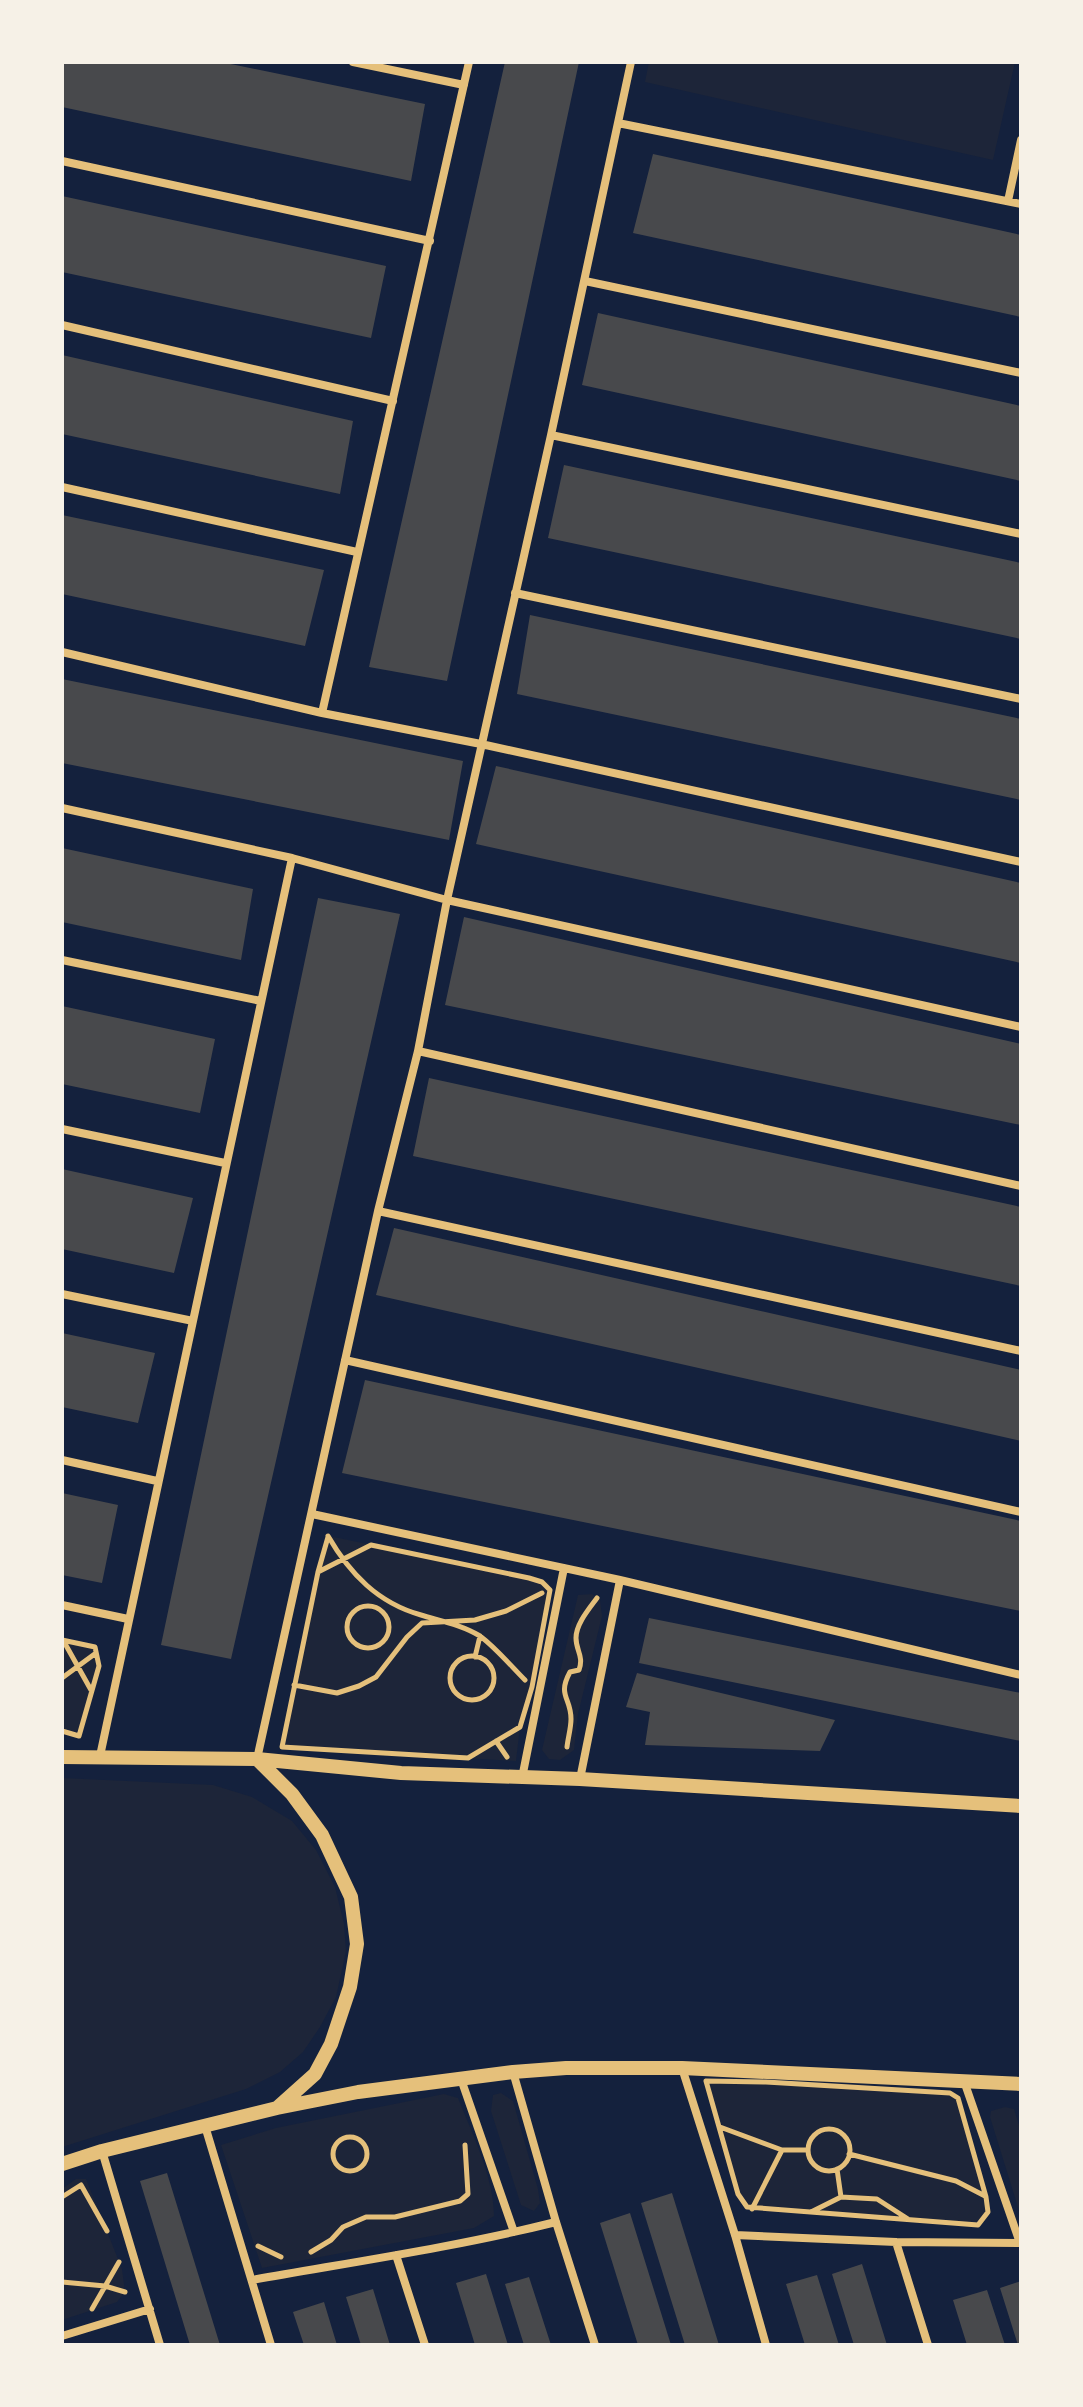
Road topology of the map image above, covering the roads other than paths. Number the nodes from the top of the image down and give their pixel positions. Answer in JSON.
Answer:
{"nodes":[{"id":1,"x":353,"y":62,"type":"edge"},
{"id":2,"x":469,"y":62,"type":"edge"},
{"id":3,"x":631,"y":62,"type":"edge"},
{"id":4,"x":464,"y":85,"type":"junction"},
{"id":5,"x":618,"y":123,"type":"junction"},
{"id":6,"x":1021,"y":140,"type":"edge"},
{"id":7,"x":62,"y":161,"type":"edge"},
{"id":8,"x":1008,"y":201,"type":"junction"},
{"id":9,"x":1021,"y":204,"type":"edge"},
{"id":10,"x":430,"y":241,"type":"junction"},
{"id":11,"x":585,"y":281,"type":"junction"},
{"id":12,"x":62,"y":325,"type":"edge"},
{"id":13,"x":1021,"y":373,"type":"edge"},
{"id":14,"x":393,"y":401,"type":"junction"},
{"id":15,"x":551,"y":435,"type":"junction"},
{"id":16,"x":62,"y":487,"type":"edge"},
{"id":17,"x":1021,"y":534,"type":"edge"},
{"id":18,"x":357,"y":552,"type":"junction"},
{"id":19,"x":515,"y":593,"type":"junction"},
{"id":20,"x":62,"y":652,"type":"edge"},
{"id":21,"x":1021,"y":699,"type":"edge"},
{"id":22,"x":322,"y":713,"type":"junction"},
{"id":23,"x":481,"y":744,"type":"junction"},
{"id":24,"x":62,"y":808,"type":"edge"},
{"id":25,"x":292,"y":858,"type":"junction"},
{"id":26,"x":1021,"y":862,"type":"edge"},
{"id":27,"x":447,"y":900,"type":"junction"},
{"id":28,"x":62,"y":960,"type":"edge"},
{"id":29,"x":261,"y":1001,"type":"junction"},
{"id":30,"x":1021,"y":1027,"type":"edge"},
{"id":31,"x":418,"y":1051,"type":"junction"},
{"id":32,"x":62,"y":1129,"type":"edge"},
{"id":33,"x":225,"y":1163,"type":"junction"},
{"id":34,"x":1021,"y":1186,"type":"edge"},
{"id":35,"x":378,"y":1211,"type":"junction"},
{"id":36,"x":62,"y":1294,"type":"edge"},
{"id":37,"x":193,"y":1321,"type":"junction"},
{"id":38,"x":1021,"y":1351,"type":"edge"},
{"id":39,"x":345,"y":1360,"type":"junction"},
{"id":40,"x":62,"y":1460,"type":"edge"},
{"id":41,"x":157,"y":1481,"type":"junction"},
{"id":42,"x":1021,"y":1512,"type":"edge"},
{"id":43,"x":312,"y":1514,"type":"junction"},
{"id":44,"x":564,"y":1568,"type":"junction"},
{"id":45,"x":620,"y":1580,"type":"junction"},
{"id":46,"x":62,"y":1605,"type":"edge"},
{"id":47,"x":128,"y":1619,"type":"junction"},
{"id":48,"x":1021,"y":1675,"type":"edge"},
{"id":49,"x":100,"y":1756,"type":"junction"},
{"id":50,"x":62,"y":1757,"type":"edge"},
{"id":51,"x":257,"y":1759,"type":"junction"},
{"id":52,"x":522,"y":1778,"type":"junction"},
{"id":53,"x":580,"y":1779,"type":"junction"},
{"id":54,"x":1021,"y":1806,"type":"edge"},
{"id":55,"x":682,"y":2068,"type":"junction"},
{"id":56,"x":513,"y":2072,"type":"junction"},
{"id":57,"x":461,"y":2079,"type":"junction"},
{"id":58,"x":964,"y":2080,"type":"junction"},
{"id":59,"x":1021,"y":2084,"type":"edge"},
{"id":60,"x":277,"y":2108,"type":"junction"},
{"id":61,"x":205,"y":2126,"type":"junction"},
{"id":62,"x":102,"y":2151,"type":"junction"},
{"id":63,"x":62,"y":2164,"type":"edge"},
{"id":64,"x":556,"y":2222,"type":"junction"},
{"id":65,"x":514,"y":2232,"type":"junction"},
{"id":66,"x":735,"y":2235,"type":"junction"},
{"id":67,"x":896,"y":2242,"type":"junction"},
{"id":68,"x":1020,"y":2243,"type":"edge"},
{"id":69,"x":396,"y":2255,"type":"junction"},
{"id":70,"x":252,"y":2280,"type":"junction"},
{"id":71,"x":150,"y":2309,"type":"junction"},
{"id":72,"x":62,"y":2336,"type":"edge"},
{"id":73,"x":160,"y":2345,"type":"edge"},
{"id":74,"x":271,"y":2345,"type":"edge"},
{"id":75,"x":425,"y":2345,"type":"edge"},
{"id":76,"x":595,"y":2345,"type":"edge"},
{"id":77,"x":766,"y":2345,"type":"edge"},
{"id":78,"x":928,"y":2345,"type":"edge"}],
"edges":[{"from":1,"to":4,"type":"street"},
{"from":2,"to":4,"type":"street"},
{"from":3,"to":5,"type":"street"},
{"from":4,"to":10,"type":"street"},
{"from":5,"to":8,"type":"street"},
{"from":5,"to":11,"type":"street"},
{"from":6,"to":8,"type":"street"},
{"from":7,"to":10,"type":"street"},
{"from":8,"to":9,"type":"street"},
{"from":10,"to":14,"type":"street"},
{"from":11,"to":13,"type":"street"},
{"from":11,"to":15,"type":"street"},
{"from":12,"to":14,"type":"street"},
{"from":14,"to":18,"type":"street"},
{"from":15,"to":17,"type":"street"},
{"from":15,"to":19,"type":"street"},
{"from":16,"to":18,"type":"street"},
{"from":18,"to":22,"type":"street"},
{"from":19,"to":21,"type":"street"},
{"from":19,"to":23,"type":"street"},
{"from":20,"to":22,"type":"street"},
{"from":22,"to":23,"type":"street"},
{"from":23,"to":26,"type":"street"},
{"from":23,"to":27,"type":"street"},
{"from":24,"to":25,"type":"street"},
{"from":25,"to":27,"type":"street"},
{"from":25,"to":29,"type":"street"},
{"from":27,"to":30,"type":"street"},
{"from":27,"to":31,"type":"street"},
{"from":28,"to":29,"type":"street"},
{"from":29,"to":33,"type":"street"},
{"from":31,"to":34,"type":"street"},
{"from":31,"to":35,"type":"street"},
{"from":32,"to":33,"type":"street"},
{"from":33,"to":37,"type":"street"},
{"from":35,"to":38,"type":"street"},
{"from":35,"to":39,"type":"street"},
{"from":36,"to":37,"type":"street"},
{"from":37,"to":41,"type":"street"},
{"from":39,"to":42,"type":"street"},
{"from":39,"to":43,"type":"street"},
{"from":40,"to":41,"type":"street"},
{"from":41,"to":47,"type":"street"},
{"from":43,"to":44,"type":"street"},
{"from":43,"to":51,"type":"street"},
{"from":44,"to":45,"type":"street"},
{"from":44,"to":52,"type":"street"},
{"from":45,"to":48,"type":"street"},
{"from":45,"to":53,"type":"street"},
{"from":46,"to":47,"type":"street"},
{"from":47,"to":49,"type":"street"},
{"from":49,"to":50,"type":"street"},
{"from":49,"to":51,"type":"street"},
{"from":51,"to":52,"type":"street"},
{"from":51,"to":60,"type":"street"},
{"from":52,"to":53,"type":"street"},
{"from":53,"to":54,"type":"street"},
{"from":55,"to":56,"type":"street"},
{"from":55,"to":58,"type":"street"},
{"from":55,"to":66,"type":"street"},
{"from":56,"to":57,"type":"street"},
{"from":56,"to":64,"type":"street"},
{"from":57,"to":60,"type":"street"},
{"from":57,"to":65,"type":"street"},
{"from":58,"to":59,"type":"street"},
{"from":58,"to":68,"type":"street"},
{"from":60,"to":61,"type":"street"},
{"from":61,"to":62,"type":"street"},
{"from":61,"to":70,"type":"street"},
{"from":62,"to":63,"type":"street"},
{"from":62,"to":71,"type":"street"},
{"from":64,"to":65,"type":"street"},
{"from":64,"to":76,"type":"street"},
{"from":65,"to":69,"type":"street"},
{"from":66,"to":67,"type":"street"},
{"from":66,"to":77,"type":"street"},
{"from":67,"to":68,"type":"street"},
{"from":67,"to":78,"type":"street"},
{"from":69,"to":70,"type":"street"},
{"from":69,"to":75,"type":"street"},
{"from":70,"to":74,"type":"street"},
{"from":71,"to":72,"type":"street"},
{"from":71,"to":73,"type":"street"}]}
